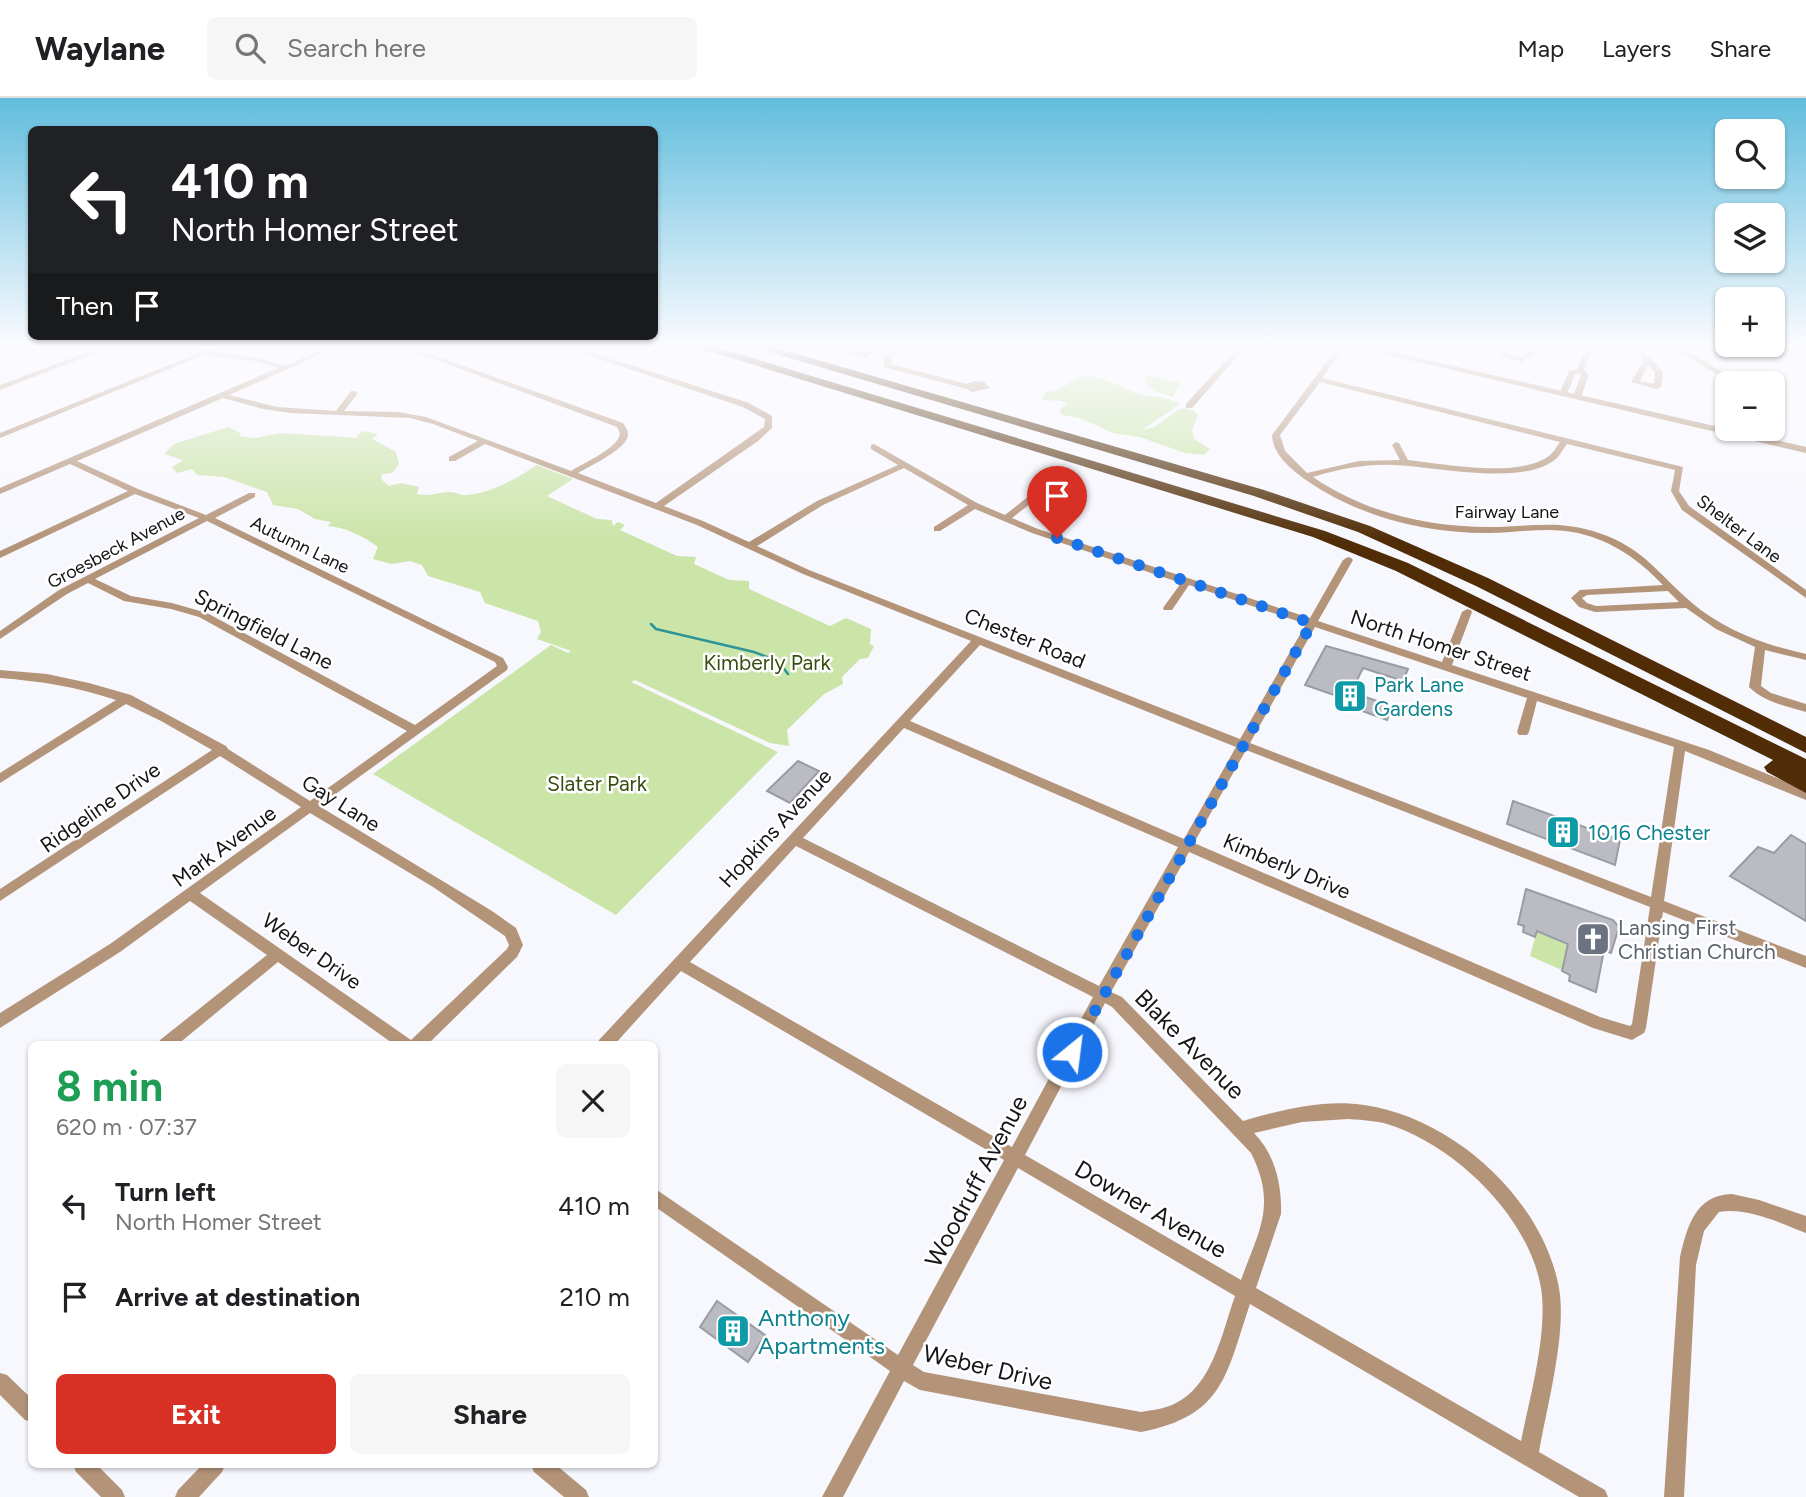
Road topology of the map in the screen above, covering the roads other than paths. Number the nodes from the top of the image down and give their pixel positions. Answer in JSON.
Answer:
{"nodes":[{"id":1,"x":66,"y":409,"type":"edge"},
{"id":2,"x":191,"y":409,"type":"edge"},
{"id":3,"x":271,"y":409,"type":"edge"},
{"id":4,"x":341,"y":409,"type":"edge"},
{"id":5,"x":577,"y":409,"type":"edge"},
{"id":6,"x":758,"y":409,"type":"edge"},
{"id":7,"x":910,"y":409,"type":"edge"},
{"id":8,"x":970,"y":409,"type":"edge"},
{"id":9,"x":1294,"y":409,"type":"edge"},
{"id":10,"x":1438,"y":409,"type":"edge"},
{"id":11,"x":1630,"y":409,"type":"edge"},
{"id":12,"x":337,"y":414,"type":"junction"},
{"id":13,"x":0,"y":436,"type":"edge"},
{"id":14,"x":485,"y":440,"type":"junction"},
{"id":15,"x":1565,"y":441,"type":"junction"},
{"id":16,"x":1396,"y":445,"type":"dead end"},
{"id":17,"x":874,"y":447,"type":"dead end"},
{"id":18,"x":1806,"y":450,"type":"edge"},
{"id":19,"x":452,"y":459,"type":"dead end"},
{"id":20,"x":71,"y":461,"type":"junction"},
{"id":21,"x":1405,"y":462,"type":"junction"},
{"id":22,"x":902,"y":466,"type":"junction"},
{"id":23,"x":573,"y":473,"type":"junction"},
{"id":24,"x":1306,"y":476,"type":"junction"},
{"id":25,"x":0,"y":491,"type":"edge"},
{"id":26,"x":135,"y":491,"type":"junction"},
{"id":27,"x":252,"y":495,"type":"dead end"},
{"id":28,"x":1032,"y":498,"type":"dead end"},
{"id":29,"x":974,"y":505,"type":"junction"},
{"id":30,"x":658,"y":506,"type":"junction"},
{"id":31,"x":206,"y":518,"type":"junction"},
{"id":32,"x":1005,"y":519,"type":"junction"},
{"id":33,"x":937,"y":529,"type":"dead end"},
{"id":34,"x":750,"y":546,"type":"junction"},
{"id":35,"x":0,"y":555,"type":"edge"},
{"id":36,"x":1348,"y":560,"type":"dead end"},
{"id":37,"x":1402,"y":568,"type":"junction"},
{"id":38,"x":87,"y":579,"type":"junction"},
{"id":39,"x":1187,"y":581,"type":"junction"},
{"id":40,"x":1671,"y":589,"type":"junction"},
{"id":41,"x":1806,"y":595,"type":"edge"},
{"id":42,"x":1688,"y":605,"type":"junction"},
{"id":43,"x":1168,"y":608,"type":"dead end"},
{"id":44,"x":1534,"y":608,"type":"junction"},
{"id":45,"x":1467,"y":612,"type":"dead end"},
{"id":46,"x":1312,"y":623,"type":"junction"},
{"id":47,"x":0,"y":636,"type":"edge"},
{"id":48,"x":978,"y":640,"type":"junction"},
{"id":49,"x":1760,"y":645,"type":"junction"},
{"id":50,"x":1806,"y":657,"type":"edge"},
{"id":51,"x":1446,"y":667,"type":"junction"},
{"id":52,"x":500,"y":671,"type":"joint"},
{"id":53,"x":0,"y":674,"type":"edge"},
{"id":54,"x":1534,"y":696,"type":"junction"},
{"id":55,"x":127,"y":698,"type":"junction"},
{"id":56,"x":1806,"y":708,"type":"edge"},
{"id":57,"x":903,"y":723,"type":"junction"},
{"id":58,"x":417,"y":731,"type":"junction"},
{"id":59,"x":1523,"y":732,"type":"dead end"},
{"id":60,"x":1806,"y":733,"type":"edge"},
{"id":61,"x":1243,"y":745,"type":"junction"},
{"id":62,"x":1680,"y":745,"type":"junction"},
{"id":63,"x":1806,"y":746,"type":"edge"},
{"id":64,"x":222,"y":749,"type":"junction"},
{"id":65,"x":1806,"y":768,"type":"edge"},
{"id":66,"x":0,"y":779,"type":"edge"},
{"id":67,"x":1806,"y":785,"type":"edge"},
{"id":68,"x":1806,"y":795,"type":"edge"},
{"id":69,"x":311,"y":807,"type":"junction"},
{"id":70,"x":796,"y":840,"type":"junction"},
{"id":71,"x":1187,"y":846,"type":"junction"},
{"id":72,"x":191,"y":894,"type":"junction"},
{"id":73,"x":0,"y":896,"type":"edge"},
{"id":74,"x":1657,"y":904,"type":"junction"},
{"id":75,"x":277,"y":955,"type":"junction"},
{"id":76,"x":680,"y":962,"type":"junction"},
{"id":77,"x":1806,"y":962,"type":"edge"},
{"id":78,"x":1104,"y":994,"type":"junction"},
{"id":79,"x":0,"y":1021,"type":"edge"},
{"id":80,"x":170,"y":1041,"type":"edge"},
{"id":81,"x":401,"y":1041,"type":"edge"},
{"id":82,"x":420,"y":1041,"type":"edge"},
{"id":83,"x":608,"y":1041,"type":"edge"},
{"id":84,"x":1241,"y":1129,"type":"junction"},
{"id":85,"x":1014,"y":1158,"type":"junction"},
{"id":86,"x":658,"y":1199,"type":"edge"},
{"id":87,"x":1806,"y":1225,"type":"edge"},
{"id":88,"x":1246,"y":1292,"type":"junction"},
{"id":89,"x":901,"y":1371,"type":"junction"},
{"id":90,"x":0,"y":1382,"type":"edge"},
{"id":91,"x":28,"y":1409,"type":"edge"},
{"id":92,"x":1528,"y":1457,"type":"junction"},
{"id":93,"x":86,"y":1468,"type":"edge"},
{"id":94,"x":212,"y":1468,"type":"edge"},
{"id":95,"x":545,"y":1468,"type":"edge"},
{"id":96,"x":115,"y":1497,"type":"edge"},
{"id":97,"x":185,"y":1497,"type":"edge"},
{"id":98,"x":579,"y":1497,"type":"edge"},
{"id":99,"x":832,"y":1497,"type":"edge"},
{"id":100,"x":1598,"y":1497,"type":"edge"},
{"id":101,"x":1674,"y":1497,"type":"edge"}],
"edges":[{"from":1,"to":13,"type":"street"},
{"from":2,"to":20,"type":"street"},
{"from":3,"to":12,"type":"street","name":"Chester Road"},
{"from":4,"to":12,"type":"street"},
{"from":5,"to":23,"type":"street"},
{"from":6,"to":30,"type":"street"},
{"from":7,"to":37,"type":"highway"},
{"from":8,"to":44,"type":"highway"},
{"from":9,"to":24,"type":"street","name":"Fairway Lane"},
{"from":10,"to":15,"type":"street","name":"Shelter Lane"},
{"from":11,"to":18,"type":"street"},
{"from":12,"to":14,"type":"street","name":"Chester Road"},
{"from":14,"to":19,"type":"street"},
{"from":14,"to":23,"type":"street","name":"Chester Road"},
{"from":15,"to":21,"type":"street"},
{"from":15,"to":41,"type":"street","name":"Shelter Lane"},
{"from":16,"to":21,"type":"street"},
{"from":17,"to":22,"type":"street","name":"North Homer Street"},
{"from":20,"to":25,"type":"street"},
{"from":20,"to":26,"type":"street","name":"Autumn Lane"},
{"from":21,"to":24,"type":"street"},
{"from":22,"to":29,"type":"street","name":"North Homer Street"},
{"from":22,"to":34,"type":"street"},
{"from":23,"to":30,"type":"street","name":"Chester Road"},
{"from":24,"to":40,"type":"street","name":"Fairway Lane"},
{"from":26,"to":31,"type":"street","name":"Autumn Lane"},
{"from":26,"to":35,"type":"street"},
{"from":27,"to":31,"type":"street","name":"Groesbeck Avenue"},
{"from":28,"to":32,"type":"street"},
{"from":29,"to":32,"type":"street","name":"North Homer Street"},
{"from":29,"to":33,"type":"street"},
{"from":30,"to":34,"type":"street","name":"Chester Road"},
{"from":31,"to":38,"type":"street","name":"Groesbeck Avenue"},
{"from":31,"to":52,"type":"street","name":"Autumn Lane"},
{"from":32,"to":39,"type":"street","name":"North Homer Street"},
{"from":34,"to":48,"type":"street","name":"Chester Road"},
{"from":36,"to":46,"type":"street","name":"Woodruff Avenue"},
{"from":37,"to":65,"type":"highway"},
{"from":37,"to":67,"type":"highway"},
{"from":38,"to":47,"type":"street","name":"Groesbeck Avenue"},
{"from":38,"to":58,"type":"street","name":"Springfield Lane"},
{"from":39,"to":43,"type":"street"},
{"from":39,"to":46,"type":"street","name":"North Homer Street"},
{"from":40,"to":42,"type":"street","name":"Fairway Lane"},
{"from":40,"to":42,"type":"street"},
{"from":42,"to":49,"type":"street","name":"Fairway Lane"},
{"from":44,"to":60,"type":"highway"},
{"from":44,"to":63,"type":"highway"},
{"from":45,"to":51,"type":"street"},
{"from":46,"to":51,"type":"street","name":"North Homer Street"},
{"from":46,"to":61,"type":"street","name":"Woodruff Avenue"},
{"from":48,"to":57,"type":"street","name":"Hopkins Avenue"},
{"from":48,"to":61,"type":"street","name":"Chester Road"},
{"from":49,"to":50,"type":"street","name":"Fairway Lane"},
{"from":49,"to":56,"type":"street"},
{"from":51,"to":54,"type":"street","name":"North Homer Street"},
{"from":52,"to":58,"type":"street","name":"Mark Avenue"},
{"from":53,"to":55,"type":"street","name":"Gay Lane"},
{"from":54,"to":59,"type":"street"},
{"from":54,"to":62,"type":"street","name":"North Homer Street"},
{"from":55,"to":64,"type":"street","name":"Gay Lane"},
{"from":55,"to":66,"type":"street"},
{"from":57,"to":70,"type":"street","name":"Hopkins Avenue"},
{"from":57,"to":71,"type":"street","name":"Kimberly Drive"},
{"from":58,"to":69,"type":"street","name":"Mark Avenue"},
{"from":61,"to":71,"type":"street","name":"Woodruff Avenue"},
{"from":61,"to":74,"type":"street","name":"Chester Road"},
{"from":62,"to":68,"type":"street","name":"North Homer Street"},
{"from":62,"to":74,"type":"street"},
{"from":64,"to":69,"type":"street","name":"Gay Lane"},
{"from":64,"to":73,"type":"street","name":"Ridgeline Drive"},
{"from":69,"to":72,"type":"street","name":"Mark Avenue"},
{"from":69,"to":82,"type":"street","name":"Gay Lane"},
{"from":70,"to":76,"type":"street","name":"Hopkins Avenue"},
{"from":70,"to":78,"type":"street","name":"Blake Avenue"},
{"from":71,"to":74,"type":"street","name":"Kimberly Drive"},
{"from":71,"to":78,"type":"street","name":"Woodruff Avenue"},
{"from":72,"to":75,"type":"street","name":"Weber Drive"},
{"from":72,"to":79,"type":"street","name":"Mark Avenue"},
{"from":74,"to":77,"type":"street","name":"Chester Road"},
{"from":75,"to":80,"type":"street"},
{"from":75,"to":81,"type":"street","name":"Weber Drive"},
{"from":76,"to":83,"type":"street","name":"Hopkins Avenue"},
{"from":76,"to":85,"type":"street","name":"Downer Avenue"},
{"from":78,"to":84,"type":"street","name":"Blake Avenue"},
{"from":78,"to":85,"type":"street","name":"Woodruff Avenue"},
{"from":84,"to":88,"type":"street","name":"Blake Avenue"},
{"from":84,"to":92,"type":"street"},
{"from":85,"to":88,"type":"street","name":"Downer Avenue"},
{"from":85,"to":89,"type":"street","name":"Woodruff Avenue"},
{"from":86,"to":89,"type":"street","name":"Weber Drive"},
{"from":87,"to":101,"type":"street"},
{"from":88,"to":89,"type":"street","name":"Weber Drive"},
{"from":88,"to":92,"type":"street","name":"Downer Avenue"},
{"from":89,"to":99,"type":"street","name":"Woodruff Avenue"},
{"from":90,"to":91,"type":"street"},
{"from":92,"to":100,"type":"street","name":"Downer Avenue"},
{"from":93,"to":96,"type":"street"},
{"from":94,"to":97,"type":"street"},
{"from":95,"to":98,"type":"street"}]}
